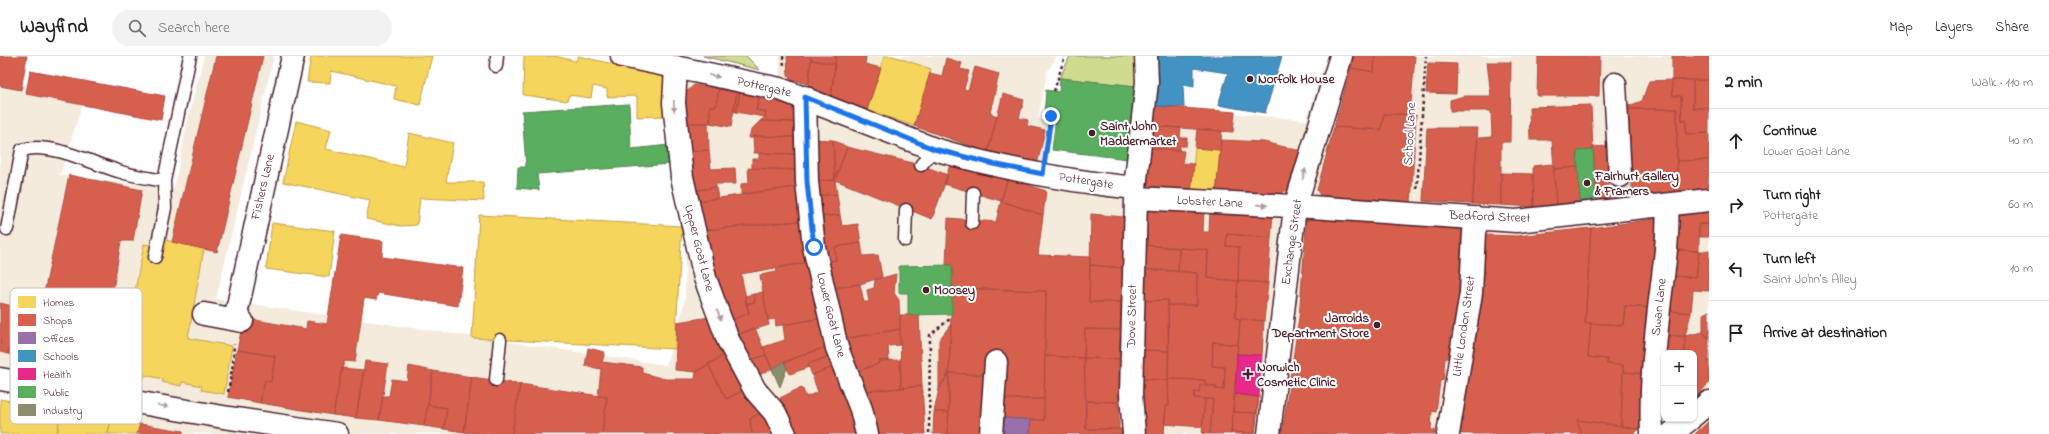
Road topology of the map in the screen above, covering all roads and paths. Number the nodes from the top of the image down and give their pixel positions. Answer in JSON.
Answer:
{"nodes":[{"id":1,"x":190,"y":56,"type":"edge"},
{"id":2,"x":293,"y":56,"type":"edge"},
{"id":3,"x":622,"y":56,"type":"edge"},
{"id":4,"x":1065,"y":56,"type":"edge"},
{"id":5,"x":1146,"y":56,"type":"edge"},
{"id":6,"x":1341,"y":56,"type":"edge"},
{"id":7,"x":1426,"y":56,"type":"edge"},
{"id":8,"x":676,"y":67,"type":"junction"},
{"id":9,"x":1615,"y":84,"type":"dead end"},
{"id":10,"x":1054,"y":91,"type":"dead end"},
{"id":11,"x":805,"y":97,"type":"junction"},
{"id":12,"x":1051,"y":116,"type":"dead end"},
{"id":13,"x":934,"y":149,"type":"junction"},
{"id":14,"x":920,"y":165,"type":"dead end"},
{"id":15,"x":1043,"y":174,"type":"junction"},
{"id":16,"x":164,"y":181,"type":"junction"},
{"id":17,"x":973,"y":193,"type":"dead end"},
{"id":18,"x":1135,"y":193,"type":"junction"},
{"id":19,"x":1621,"y":194,"type":"junction"},
{"id":20,"x":1709,"y":200,"type":"edge"},
{"id":21,"x":1667,"y":205,"type":"junction"},
{"id":22,"x":1294,"y":208,"type":"junction"},
{"id":23,"x":906,"y":210,"type":"dead end"},
{"id":24,"x":1416,"y":214,"type":"junction"},
{"id":25,"x":1478,"y":218,"type":"junction"},
{"id":26,"x":972,"y":223,"type":"dead end"},
{"id":27,"x":7,"y":229,"type":"dead end"},
{"id":28,"x":905,"y":240,"type":"dead end"},
{"id":29,"x":155,"y":257,"type":"dead end"},
{"id":30,"x":204,"y":314,"type":"dead end"},
{"id":31,"x":951,"y":318,"type":"dead end"},
{"id":32,"x":238,"y":320,"type":"junction"},
{"id":33,"x":500,"y":340,"type":"dead end"},
{"id":34,"x":996,"y":362,"type":"dead end"},
{"id":35,"x":0,"y":379,"type":"edge"},
{"id":36,"x":496,"y":380,"type":"dead end"},
{"id":37,"x":10,"y":381,"type":"edge"},
{"id":38,"x":1709,"y":402,"type":"edge"},
{"id":39,"x":142,"y":403,"type":"edge"},
{"id":40,"x":1697,"y":412,"type":"edge"},
{"id":41,"x":223,"y":417,"type":"junction"},
{"id":42,"x":1686,"y":422,"type":"edge"},
{"id":43,"x":929,"y":433,"type":"dead end"},
{"id":44,"x":337,"y":434,"type":"edge"},
{"id":45,"x":786,"y":434,"type":"edge"},
{"id":46,"x":868,"y":434,"type":"edge"},
{"id":47,"x":991,"y":434,"type":"edge"},
{"id":48,"x":1134,"y":434,"type":"edge"},
{"id":49,"x":1269,"y":434,"type":"edge"},
{"id":50,"x":1448,"y":434,"type":"edge"},
{"id":51,"x":1652,"y":434,"type":"edge"},
{"id":52,"x":1671,"y":434,"type":"edge"}],
"edges":[{"from":1,"to":16,"type":"lane"},
{"from":2,"to":32,"type":"street","name":"Fishers Lane"},
{"from":3,"to":8,"type":"street","name":"Pottergate"},
{"from":4,"to":10,"type":"path"},
{"from":5,"to":18,"type":"street"},
{"from":22,"to":6,"type":"street","name":"Exchange Street","one_way":true},
{"from":7,"to":24,"type":"path","name":"School Lane"},
{"from":8,"to":11,"type":"street","name":"Pottergate","one_way":true},
{"from":8,"to":45,"type":"street","name":"Upper Goat Lane","one_way":true},
{"from":9,"to":19,"type":"street"},
{"from":11,"to":13,"type":"street","name":"Pottergate"},
{"from":11,"to":46,"type":"street","name":"Lower Goat Lane"},
{"from":12,"to":15,"type":"path"},
{"from":13,"to":14,"type":"lane"},
{"from":13,"to":15,"type":"street","name":"Pottergate"},
{"from":15,"to":18,"type":"street","name":"Pottergate"},
{"from":16,"to":27,"type":"lane"},
{"from":16,"to":29,"type":"lane"},
{"from":17,"to":26,"type":"lane"},
{"from":18,"to":22,"type":"street","name":"Lobster Lane","one_way":true},
{"from":18,"to":48,"type":"street","name":"Dove Street"},
{"from":19,"to":21,"type":"street","name":"Bedford Street"},
{"from":19,"to":25,"type":"street","name":"Bedford Street"},
{"from":20,"to":21,"type":"street","name":"Bedford Street"},
{"from":21,"to":51,"type":"street","name":"Swan Lane"},
{"from":22,"to":24,"type":"street","name":"Bedford Street"},
{"from":22,"to":49,"type":"street","name":"Exchange Street"},
{"from":23,"to":28,"type":"lane"},
{"from":24,"to":25,"type":"street","name":"Bedford Street"},
{"from":25,"to":50,"type":"street","name":"Little London Street"},
{"from":30,"to":32,"type":"street"},
{"from":31,"to":43,"type":"path"},
{"from":32,"to":41,"type":"path"},
{"from":33,"to":36,"type":"lane"},
{"from":34,"to":47,"type":"street"},
{"from":35,"to":37,"type":"street","one_way":true},
{"from":38,"to":40,"type":"street"},
{"from":39,"to":41,"type":"street","one_way":true},
{"from":41,"to":44,"type":"street"},
{"from":42,"to":52,"type":"street"}]}
